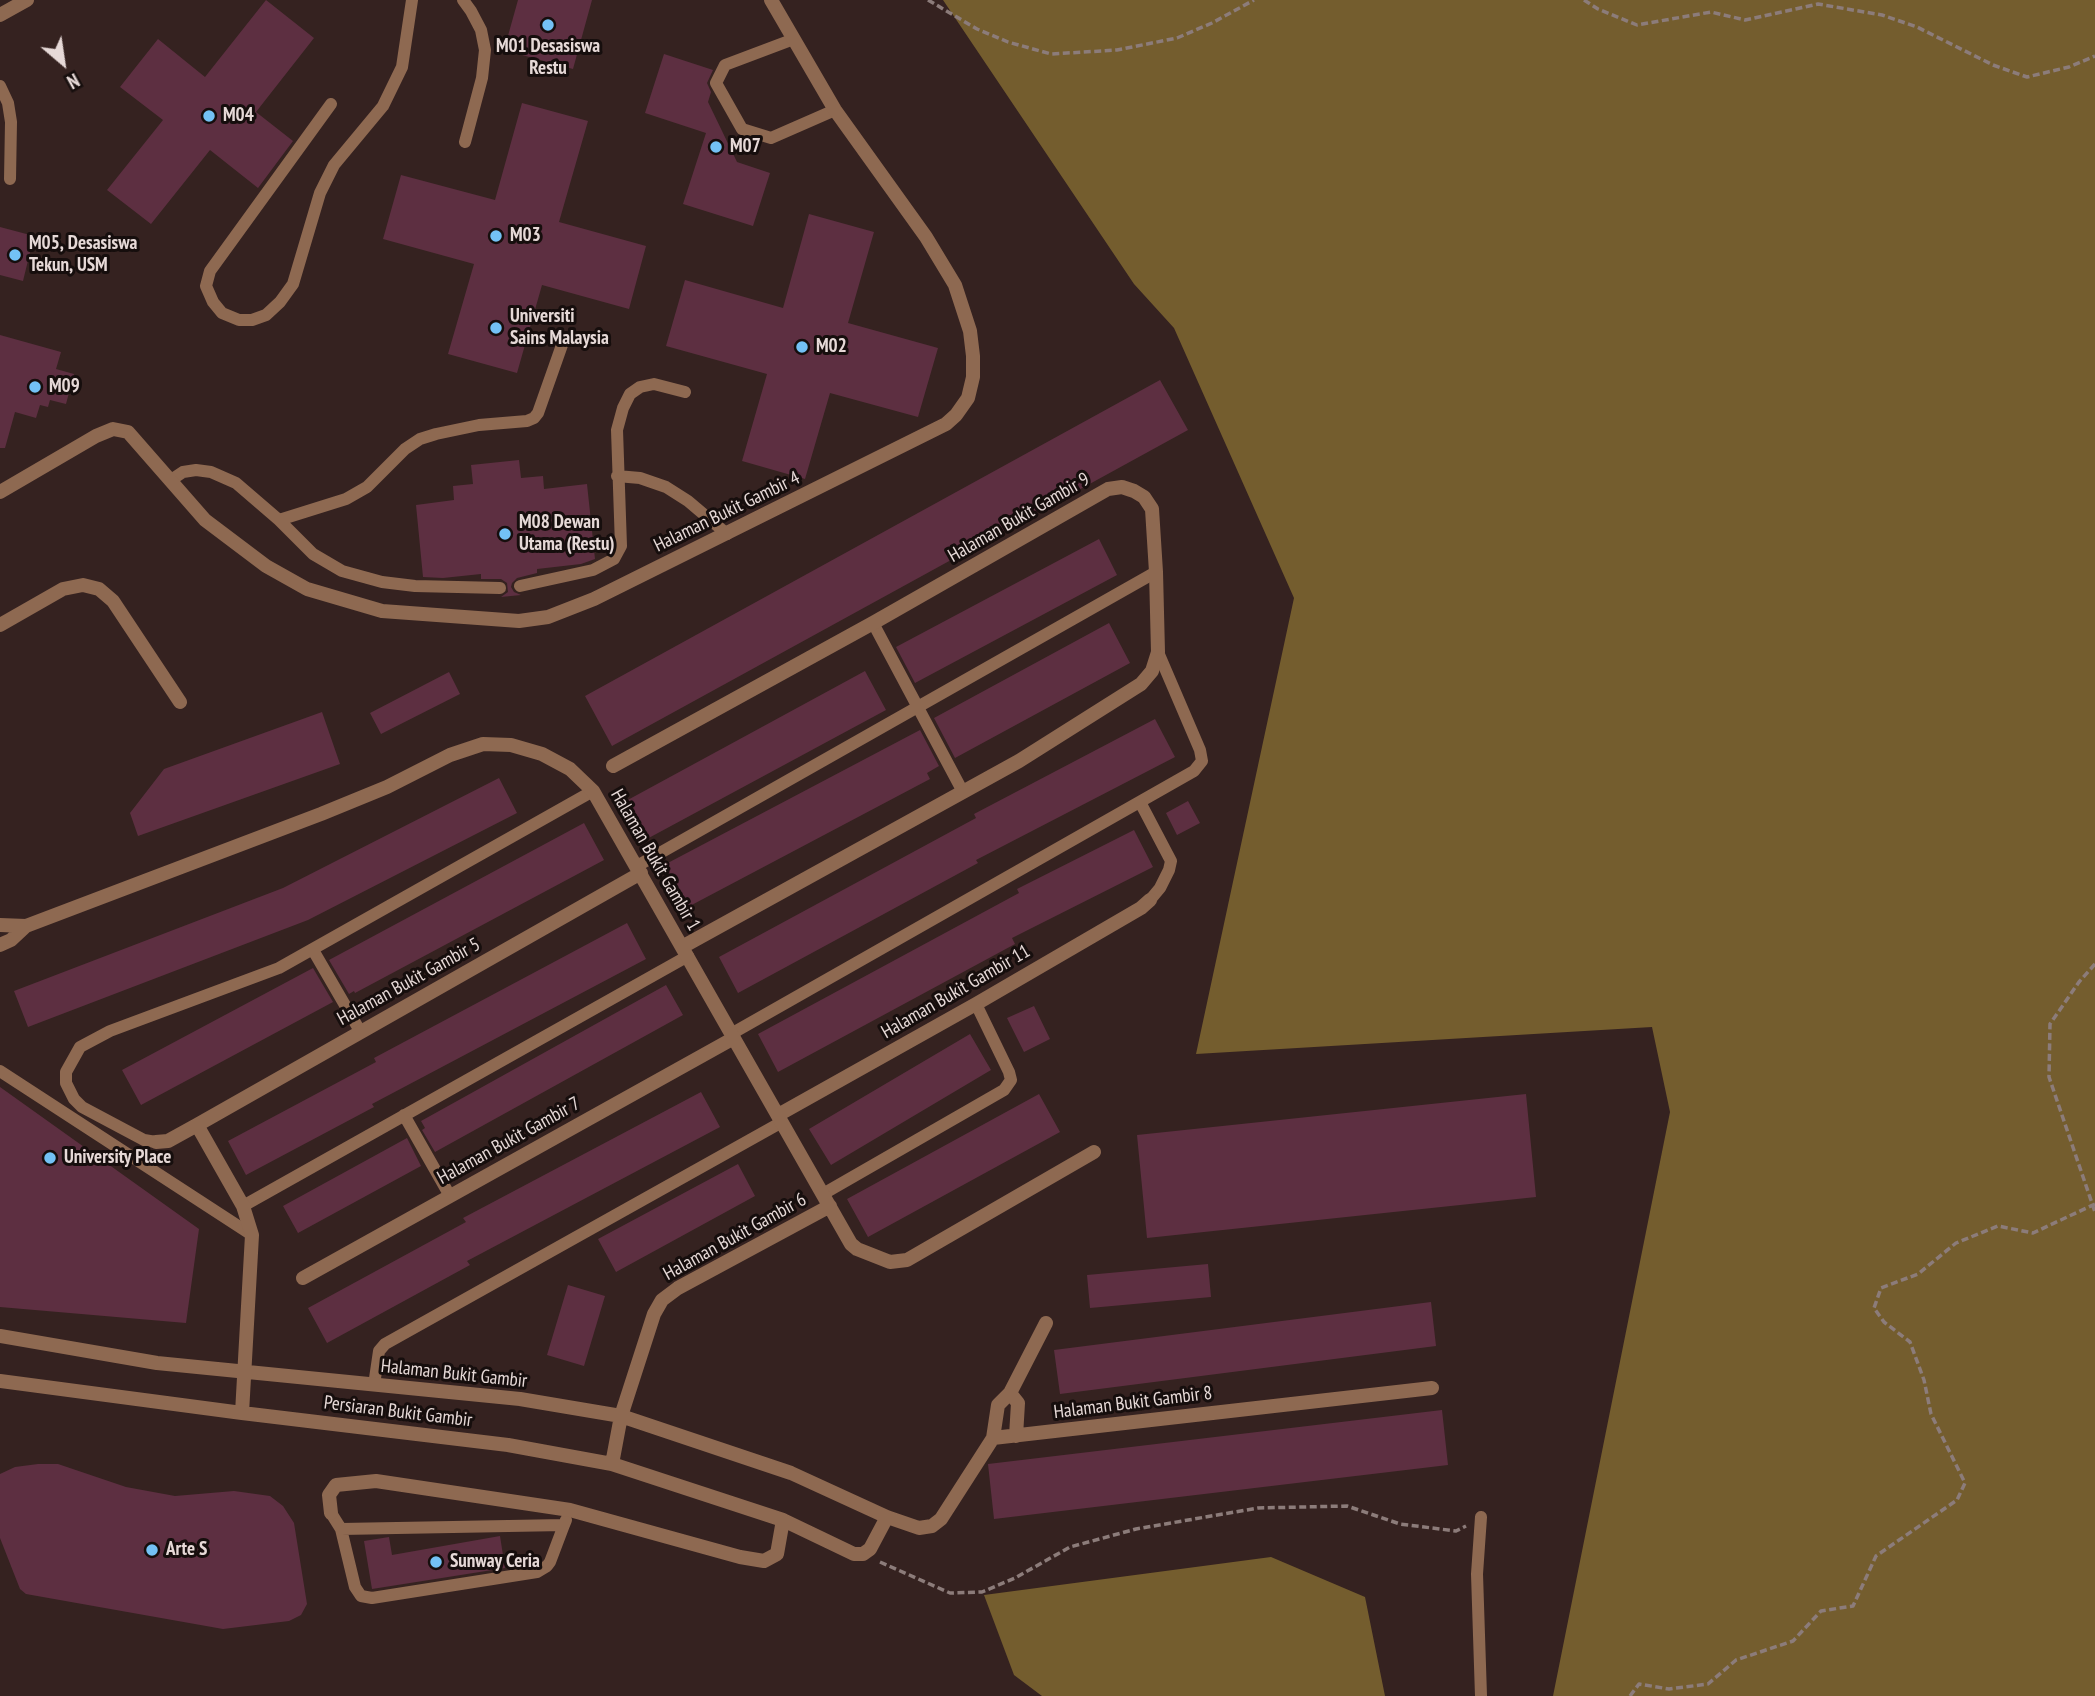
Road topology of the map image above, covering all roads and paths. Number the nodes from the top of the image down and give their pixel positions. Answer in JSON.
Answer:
{"nodes":[{"id":1,"x":27,"y":0,"type":"edge"},
{"id":2,"x":412,"y":0,"type":"edge"},
{"id":3,"x":463,"y":0,"type":"edge"},
{"id":4,"x":771,"y":0,"type":"edge"},
{"id":5,"x":928,"y":0,"type":"edge"},
{"id":6,"x":1254,"y":0,"type":"edge"},
{"id":7,"x":1584,"y":0,"type":"edge"},
{"id":8,"x":0,"y":15,"type":"edge"},
{"id":9,"x":794,"y":39,"type":"junction"},
{"id":10,"x":2095,"y":55,"type":"edge"},
{"id":11,"x":0,"y":86,"type":"edge"},
{"id":12,"x":331,"y":104,"type":"dead end"},
{"id":13,"x":835,"y":110,"type":"junction"},
{"id":14,"x":465,"y":142,"type":"dead end"},
{"id":15,"x":10,"y":179,"type":"dead end"},
{"id":16,"x":562,"y":345,"type":"dead end"},
{"id":17,"x":685,"y":393,"type":"dead end"},
{"id":18,"x":617,"y":476,"type":"junction"},
{"id":19,"x":171,"y":480,"type":"junction"},
{"id":20,"x":0,"y":492,"type":"edge"},
{"id":21,"x":279,"y":520,"type":"junction"},
{"id":22,"x":727,"y":534,"type":"junction"},
{"id":23,"x":1156,"y":572,"type":"junction"},
{"id":24,"x":520,"y":586,"type":"dead end"},
{"id":25,"x":500,"y":588,"type":"dead end"},
{"id":26,"x":873,"y":623,"type":"junction"},
{"id":27,"x":0,"y":625,"type":"edge"},
{"id":28,"x":1158,"y":652,"type":"junction"},
{"id":29,"x":180,"y":702,"type":"dead end"},
{"id":30,"x":918,"y":707,"type":"junction"},
{"id":31,"x":613,"y":766,"type":"dead end"},
{"id":32,"x":593,"y":791,"type":"junction"},
{"id":33,"x":962,"y":792,"type":"junction"},
{"id":34,"x":1140,"y":802,"type":"junction"},
{"id":35,"x":638,"y":870,"type":"junction"},
{"id":36,"x":1150,"y":900,"type":"joint"},
{"id":37,"x":0,"y":925,"type":"edge"},
{"id":38,"x":26,"y":926,"type":"junction"},
{"id":39,"x":0,"y":945,"type":"edge"},
{"id":40,"x":313,"y":950,"type":"junction"},
{"id":41,"x":685,"y":952,"type":"junction"},
{"id":42,"x":2095,"y":964,"type":"edge"},
{"id":43,"x":976,"y":1004,"type":"junction"},
{"id":44,"x":360,"y":1031,"type":"junction"},
{"id":45,"x":733,"y":1036,"type":"junction"},
{"id":46,"x":0,"y":1071,"type":"edge"},
{"id":47,"x":404,"y":1115,"type":"junction"},
{"id":48,"x":780,"y":1119,"type":"junction"},
{"id":49,"x":197,"y":1125,"type":"junction"},
{"id":50,"x":156,"y":1142,"type":"joint"},
{"id":51,"x":1094,"y":1152,"type":"dead end"},
{"id":52,"x":450,"y":1196,"type":"junction"},
{"id":53,"x":826,"y":1200,"type":"junction"},
{"id":54,"x":2094,"y":1204,"type":"edge"},
{"id":55,"x":243,"y":1206,"type":"junction"},
{"id":56,"x":2095,"y":1212,"type":"edge"},
{"id":57,"x":252,"y":1235,"type":"junction"},
{"id":58,"x":303,"y":1278,"type":"dead end"},
{"id":59,"x":1046,"y":1323,"type":"dead end"},
{"id":60,"x":0,"y":1336,"type":"edge"},
{"id":61,"x":244,"y":1371,"type":"junction"},
{"id":62,"x":0,"y":1381,"type":"edge"},
{"id":63,"x":374,"y":1385,"type":"junction"},
{"id":64,"x":1432,"y":1388,"type":"dead end"},
{"id":65,"x":1010,"y":1393,"type":"junction"},
{"id":66,"x":242,"y":1413,"type":"junction"},
{"id":67,"x":621,"y":1416,"type":"junction"},
{"id":68,"x":1016,"y":1436,"type":"junction"},
{"id":69,"x":993,"y":1438,"type":"junction"},
{"id":70,"x":612,"y":1464,"type":"junction"},
{"id":71,"x":570,"y":1510,"type":"junction"},
{"id":72,"x":331,"y":1513,"type":"joint"},
{"id":73,"x":887,"y":1517,"type":"junction"},
{"id":74,"x":1481,"y":1517,"type":"joint"},
{"id":75,"x":783,"y":1520,"type":"junction"},
{"id":76,"x":564,"y":1525,"type":"junction"},
{"id":77,"x":341,"y":1529,"type":"junction"},
{"id":78,"x":863,"y":1554,"type":"junction"},
{"id":79,"x":1481,"y":1696,"type":"edge"},
{"id":80,"x":1630,"y":1696,"type":"edge"}],
"edges":[{"from":1,"to":8,"type":"street"},
{"from":2,"to":12,"type":"lane"},
{"from":3,"to":14,"type":"lane"},
{"from":4,"to":9,"type":"street","name":"Halaman Bukit Gambir 4"},
{"from":5,"to":6,"type":"path"},
{"from":7,"to":10,"type":"path"},
{"from":9,"to":13,"type":"street","name":"Halaman Bukit Gambir 4"},
{"from":9,"to":13,"type":"lane"},
{"from":11,"to":15,"type":"lane"},
{"from":13,"to":22,"type":"street","name":"Halaman Bukit Gambir 4"},
{"from":16,"to":21,"type":"lane"},
{"from":17,"to":18,"type":"lane"},
{"from":18,"to":22,"type":"lane"},
{"from":18,"to":24,"type":"lane"},
{"from":19,"to":20,"type":"street","name":"Halaman Bukit Gambir 4"},
{"from":19,"to":21,"type":"lane"},
{"from":19,"to":22,"type":"street","name":"Halaman Bukit Gambir 4"},
{"from":21,"to":25,"type":"lane"},
{"from":23,"to":26,"type":"street","name":"Halaman Bukit Gambir 9"},
{"from":23,"to":28,"type":"street","name":"Halaman Bukit Gambir 9"},
{"from":23,"to":30,"type":"lane"},
{"from":26,"to":30,"type":"lane"},
{"from":26,"to":31,"type":"street","name":"Halaman Bukit Gambir 9"},
{"from":27,"to":29,"type":"street"},
{"from":28,"to":33,"type":"street","name":"Halaman Bukit Gambir 9"},
{"from":28,"to":34,"type":"lane"},
{"from":30,"to":33,"type":"lane"},
{"from":30,"to":35,"type":"lane"},
{"from":32,"to":35,"type":"street","name":"Halaman Bukit Gambir 1"},
{"from":32,"to":38,"type":"street","name":"Halaman Bukit Gambir 1"},
{"from":32,"to":40,"type":"lane"},
{"from":33,"to":41,"type":"street","name":"Halaman Bukit Gambir 9"},
{"from":34,"to":36,"type":"lane"},
{"from":34,"to":45,"type":"lane"},
{"from":35,"to":41,"type":"street","name":"Halaman Bukit Gambir 1"},
{"from":35,"to":44,"type":"street","name":"Halaman Bukit Gambir 5"},
{"from":36,"to":43,"type":"street","name":"Halaman Bukit Gambir 11"},
{"from":37,"to":38,"type":"street","name":"Halaman Bukit Gambir 1"},
{"from":38,"to":39,"type":"street","name":"Halaman Bukit Gambir 1"},
{"from":40,"to":44,"type":"lane"},
{"from":40,"to":50,"type":"lane"},
{"from":41,"to":45,"type":"street","name":"Halaman Bukit Gambir 1"},
{"from":41,"to":47,"type":"lane"},
{"from":42,"to":54,"type":"path"},
{"from":43,"to":48,"type":"street","name":"Halaman Bukit Gambir 11"},
{"from":43,"to":53,"type":"lane"},
{"from":44,"to":49,"type":"street","name":"Halaman Bukit Gambir 5"},
{"from":45,"to":48,"type":"street","name":"Halaman Bukit Gambir 1"},
{"from":45,"to":52,"type":"street","name":"Halaman Bukit Gambir 7"},
{"from":46,"to":57,"type":"lane"},
{"from":47,"to":52,"type":"lane"},
{"from":47,"to":55,"type":"lane"},
{"from":48,"to":53,"type":"street","name":"Halaman Bukit Gambir 1"},
{"from":48,"to":63,"type":"lane"},
{"from":49,"to":50,"type":"street","name":"Halaman Bukit Gambir 5"},
{"from":49,"to":55,"type":"street"},
{"from":51,"to":53,"type":"street","name":"Halaman Bukit Gambir 1"},
{"from":52,"to":58,"type":"street","name":"Halaman Bukit Gambir 7"},
{"from":53,"to":67,"type":"street","name":"Halaman Bukit Gambir 6"},
{"from":54,"to":56,"type":"path"},
{"from":54,"to":80,"type":"path"},
{"from":55,"to":57,"type":"street"},
{"from":57,"to":61,"type":"street"},
{"from":59,"to":65,"type":"street"},
{"from":60,"to":61,"type":"street","name":"Halaman Bukit Gambir"},
{"from":61,"to":63,"type":"street","name":"Halaman Bukit Gambir"},
{"from":61,"to":66,"type":"street"},
{"from":62,"to":66,"type":"street","name":"Persiaran Bukit Gambir"},
{"from":63,"to":67,"type":"street","name":"Halaman Bukit Gambir"},
{"from":64,"to":68,"type":"street","name":"Halaman Bukit Gambir 8"},
{"from":65,"to":68,"type":"street"},
{"from":65,"to":69,"type":"street"},
{"from":66,"to":70,"type":"street","name":"Persiaran Bukit Gambir"},
{"from":67,"to":70,"type":"street","name":"Halaman Bukit Gambir 6"},
{"from":67,"to":73,"type":"street","name":"Halaman Bukit Gambir"},
{"from":68,"to":69,"type":"street","name":"Halaman Bukit Gambir 8"},
{"from":69,"to":73,"type":"street"},
{"from":70,"to":75,"type":"street","name":"Persiaran Bukit Gambir"},
{"from":71,"to":72,"type":"street"},
{"from":71,"to":75,"type":"street"},
{"from":71,"to":76,"type":"lane"},
{"from":72,"to":77,"type":"lane"},
{"from":73,"to":78,"type":"street"},
{"from":74,"to":78,"type":"path"},
{"from":74,"to":79,"type":"lane"},
{"from":75,"to":78,"type":"street","name":"Persiaran Bukit Gambir"},
{"from":76,"to":77,"type":"lane"},
{"from":76,"to":77,"type":"lane"}]}
